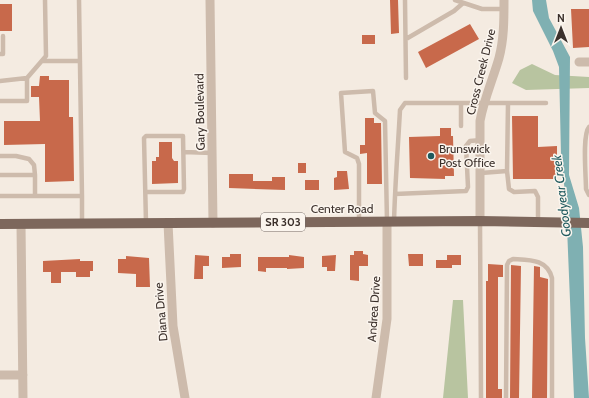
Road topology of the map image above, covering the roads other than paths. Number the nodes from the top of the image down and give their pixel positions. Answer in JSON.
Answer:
{"nodes":[{"id":1,"x":45,"y":0,"type":"edge"},
{"id":2,"x":79,"y":0,"type":"edge"},
{"id":3,"x":210,"y":0,"type":"edge"},
{"id":4,"x":405,"y":0,"type":"edge"},
{"id":5,"x":455,"y":0,"type":"edge"},
{"id":6,"x":462,"y":4,"type":"junction"},
{"id":7,"x":504,"y":5,"type":"edge"},
{"id":8,"x":3,"y":36,"type":"dead end"},
{"id":9,"x":406,"y":39,"type":"junction"},
{"id":10,"x":0,"y":54,"type":"edge"},
{"id":11,"x":42,"y":61,"type":"junction"},
{"id":12,"x":80,"y":61,"type":"junction"},
{"id":13,"x":579,"y":62,"type":"dead end"},
{"id":14,"x":589,"y":62,"type":"edge"},
{"id":15,"x":27,"y":78,"type":"junction"},
{"id":16,"x":406,"y":78,"type":"dead end"},
{"id":17,"x":0,"y":81,"type":"edge"},
{"id":18,"x":0,"y":101,"type":"edge"},
{"id":19,"x":508,"y":103,"type":"junction"},
{"id":20,"x":546,"y":103,"type":"dead end"},
{"id":21,"x":461,"y":104,"type":"junction"},
{"id":22,"x":484,"y":104,"type":"junction"},
{"id":23,"x":461,"y":126,"type":"dead end"},
{"id":24,"x":589,"y":127,"type":"edge"},
{"id":25,"x":481,"y":140,"type":"junction"},
{"id":26,"x":184,"y":152,"type":"junction"},
{"id":27,"x":212,"y":153,"type":"junction"},
{"id":28,"x":0,"y":156,"type":"edge"},
{"id":29,"x":507,"y":171,"type":"junction"},
{"id":30,"x":481,"y":173,"type":"junction"},
{"id":31,"x":0,"y":175,"type":"edge"},
{"id":32,"x":35,"y":175,"type":"junction"},
{"id":33,"x":146,"y":192,"type":"junction"},
{"id":34,"x":395,"y":194,"type":"junction"},
{"id":35,"x":35,"y":195,"type":"junction"},
{"id":36,"x":589,"y":195,"type":"edge"},
{"id":37,"x":0,"y":196,"type":"edge"},
{"id":38,"x":82,"y":196,"type":"junction"},
{"id":39,"x":480,"y":221,"type":"junction"},
{"id":40,"x":359,"y":222,"type":"junction"},
{"id":41,"x":391,"y":222,"type":"junction"},
{"id":42,"x":538,"y":222,"type":"junction"},
{"id":43,"x":146,"y":223,"type":"junction"},
{"id":44,"x":168,"y":223,"type":"junction"},
{"id":45,"x":214,"y":223,"type":"junction"},
{"id":46,"x":585,"y":223,"type":"edge"},
{"id":47,"x":0,"y":224,"type":"edge"},
{"id":48,"x":21,"y":224,"type":"junction"},
{"id":49,"x":82,"y":224,"type":"junction"},
{"id":50,"x":0,"y":375,"type":"edge"},
{"id":51,"x":23,"y":375,"type":"junction"},
{"id":52,"x":23,"y":398,"type":"edge"},
{"id":53,"x":185,"y":398,"type":"edge"},
{"id":54,"x":376,"y":398,"type":"edge"},
{"id":55,"x":481,"y":398,"type":"edge"},
{"id":56,"x":506,"y":398,"type":"edge"},
{"id":57,"x":552,"y":398,"type":"edge"}],
"edges":[{"from":1,"to":11,"type":"lane"},
{"from":2,"to":12,"type":"lane"},
{"from":3,"to":27,"type":"street","name":"Gary Boulevard"},
{"from":4,"to":9,"type":"lane"},
{"from":5,"to":6,"type":"lane"},
{"from":6,"to":7,"type":"lane"},
{"from":6,"to":9,"type":"lane"},
{"from":7,"to":22,"type":"street","name":"Cross Creek Drive"},
{"from":8,"to":10,"type":"lane"},
{"from":9,"to":16,"type":"lane"},
{"from":11,"to":12,"type":"lane"},
{"from":11,"to":15,"type":"lane"},
{"from":12,"to":38,"type":"lane"},
{"from":13,"to":14,"type":"street"},
{"from":15,"to":17,"type":"lane"},
{"from":15,"to":18,"type":"lane"},
{"from":19,"to":20,"type":"lane"},
{"from":19,"to":22,"type":"lane"},
{"from":19,"to":29,"type":"lane"},
{"from":21,"to":22,"type":"lane"},
{"from":21,"to":23,"type":"lane"},
{"from":21,"to":34,"type":"lane"},
{"from":22,"to":25,"type":"street","name":"Cross Creek Drive"},
{"from":24,"to":36,"type":"lane"},
{"from":25,"to":30,"type":"street","name":"Cross Creek Drive"},
{"from":25,"to":34,"type":"lane"},
{"from":26,"to":27,"type":"lane"},
{"from":26,"to":33,"type":"lane"},
{"from":26,"to":33,"type":"lane"},
{"from":27,"to":45,"type":"street","name":"Gary Boulevard"},
{"from":28,"to":32,"type":"lane"},
{"from":29,"to":30,"type":"lane"},
{"from":29,"to":42,"type":"lane"},
{"from":30,"to":39,"type":"street","name":"Cross Creek Drive"},
{"from":31,"to":32,"type":"lane"},
{"from":32,"to":35,"type":"lane"},
{"from":33,"to":43,"type":"lane"},
{"from":34,"to":41,"type":"lane"},
{"from":35,"to":37,"type":"lane"},
{"from":35,"to":38,"type":"lane"},
{"from":38,"to":49,"type":"lane"},
{"from":39,"to":41,"type":"main road","name":"Center Road","number":"SR 303"},
{"from":39,"to":42,"type":"main road","name":"Center Road","number":"SR 303"},
{"from":39,"to":55,"type":"lane"},
{"from":40,"to":41,"type":"main road","name":"Center Road","number":"SR 303"},
{"from":40,"to":41,"type":"lane"},
{"from":40,"to":45,"type":"main road","name":"Center Road","number":"SR 303"},
{"from":41,"to":54,"type":"street","name":"Andrea Drive"},
{"from":42,"to":46,"type":"main road","name":"Center Road","number":"SR 303"},
{"from":43,"to":44,"type":"main road","name":"Center Road","number":"SR 303"},
{"from":43,"to":49,"type":"main road","name":"Center Road","number":"SR 303"},
{"from":44,"to":45,"type":"main road","name":"Center Road","number":"SR 303"},
{"from":44,"to":53,"type":"street","name":"Diana Drive"},
{"from":47,"to":48,"type":"main road","name":"Center Road","number":"SR 303"},
{"from":48,"to":49,"type":"main road","name":"Center Road","number":"SR 303"},
{"from":48,"to":51,"type":"street"},
{"from":50,"to":51,"type":"street"},
{"from":51,"to":52,"type":"street"},
{"from":56,"to":57,"type":"lane"}]}
